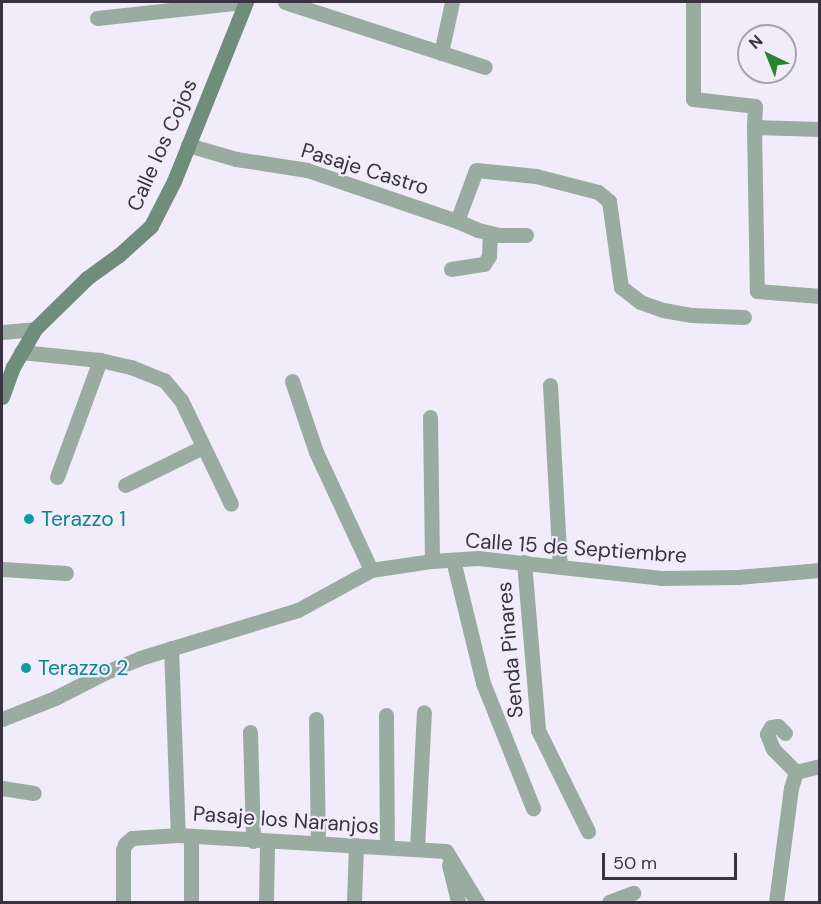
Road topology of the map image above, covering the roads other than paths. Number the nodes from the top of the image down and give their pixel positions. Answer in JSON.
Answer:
{"nodes":[{"id":1,"x":245,"y":2,"type":"edge"},
{"id":2,"x":285,"y":2,"type":"edge"},
{"id":3,"x":452,"y":2,"type":"edge"},
{"id":4,"x":693,"y":2,"type":"edge"},
{"id":5,"x":97,"y":18,"type":"dead end"},
{"id":6,"x":441,"y":53,"type":"junction"},
{"id":7,"x":485,"y":67,"type":"dead end"},
{"id":8,"x":753,"y":127,"type":"junction"},
{"id":9,"x":819,"y":129,"type":"edge"},
{"id":10,"x":188,"y":145,"type":"junction"},
{"id":11,"x":458,"y":221,"type":"junction"},
{"id":12,"x":490,"y":233,"type":"junction"},
{"id":13,"x":526,"y":235,"type":"dead end"},
{"id":14,"x":452,"y":269,"type":"dead end"},
{"id":15,"x":819,"y":296,"type":"edge"},
{"id":16,"x":744,"y":317,"type":"dead end"},
{"id":17,"x":35,"y":329,"type":"junction"},
{"id":18,"x":2,"y":332,"type":"edge"},
{"id":19,"x":21,"y":352,"type":"junction"},
{"id":20,"x":100,"y":360,"type":"junction"},
{"id":21,"x":292,"y":381,"type":"dead end"},
{"id":22,"x":550,"y":385,"type":"dead end"},
{"id":23,"x":2,"y":397,"type":"edge"},
{"id":24,"x":430,"y":417,"type":"dead end"},
{"id":25,"x":203,"y":447,"type":"junction"},
{"id":26,"x":57,"y":477,"type":"dead end"},
{"id":27,"x":125,"y":485,"type":"dead end"},
{"id":28,"x":231,"y":504,"type":"dead end"},
{"id":29,"x":453,"y":560,"type":"junction"},
{"id":30,"x":432,"y":561,"type":"junction"},
{"id":31,"x":524,"y":562,"type":"junction"},
{"id":32,"x":560,"y":567,"type":"junction"},
{"id":33,"x":2,"y":569,"type":"edge"},
{"id":34,"x":371,"y":570,"type":"junction"},
{"id":35,"x":819,"y":570,"type":"edge"},
{"id":36,"x":66,"y":573,"type":"dead end"},
{"id":37,"x":171,"y":648,"type":"junction"},
{"id":38,"x":424,"y":712,"type":"dead end"},
{"id":39,"x":386,"y":715,"type":"dead end"},
{"id":40,"x":2,"y":719,"type":"edge"},
{"id":41,"x":316,"y":719,"type":"dead end"},
{"id":42,"x":250,"y":732,"type":"dead end"},
{"id":43,"x":785,"y":733,"type":"dead end"},
{"id":44,"x":819,"y":766,"type":"edge"},
{"id":45,"x":796,"y":772,"type":"junction"},
{"id":46,"x":2,"y":788,"type":"edge"},
{"id":47,"x":34,"y":793,"type":"dead end"},
{"id":48,"x":533,"y":808,"type":"dead end"},
{"id":49,"x":588,"y":831,"type":"dead end"},
{"id":50,"x":185,"y":835,"type":"junction"},
{"id":51,"x":260,"y":841,"type":"junction"},
{"id":52,"x":318,"y":843,"type":"junction"},
{"id":53,"x":356,"y":845,"type":"junction"},
{"id":54,"x":387,"y":848,"type":"junction"},
{"id":55,"x":417,"y":849,"type":"junction"},
{"id":56,"x":446,"y":851,"type":"junction"},
{"id":57,"x":633,"y":893,"type":"dead end"},
{"id":58,"x":123,"y":903,"type":"edge"},
{"id":59,"x":191,"y":903,"type":"edge"},
{"id":60,"x":266,"y":903,"type":"edge"},
{"id":61,"x":354,"y":903,"type":"edge"},
{"id":62,"x":458,"y":903,"type":"edge"},
{"id":63,"x":477,"y":903,"type":"edge"},
{"id":64,"x":609,"y":903,"type":"edge"},
{"id":65,"x":776,"y":903,"type":"edge"}],
"edges":[{"from":1,"to":5,"type":"street"},
{"from":1,"to":10,"type":"street","name":"Calle los Cojos"},
{"from":2,"to":6,"type":"street"},
{"from":3,"to":6,"type":"street"},
{"from":4,"to":8,"type":"street"},
{"from":6,"to":7,"type":"street"},
{"from":8,"to":9,"type":"street"},
{"from":8,"to":15,"type":"street"},
{"from":10,"to":11,"type":"street","name":"Pasaje Castro"},
{"from":10,"to":17,"type":"street","name":"Calle los Cojos"},
{"from":11,"to":12,"type":"street","name":"Pasaje Castro"},
{"from":11,"to":16,"type":"street"},
{"from":12,"to":13,"type":"street","name":"Pasaje Castro"},
{"from":12,"to":14,"type":"street"},
{"from":17,"to":18,"type":"street"},
{"from":17,"to":19,"type":"street","name":"Calle los Cojos"},
{"from":19,"to":20,"type":"street"},
{"from":19,"to":23,"type":"street","name":"Calle los Cojos"},
{"from":20,"to":25,"type":"street"},
{"from":20,"to":26,"type":"street"},
{"from":21,"to":34,"type":"street"},
{"from":22,"to":32,"type":"street"},
{"from":24,"to":30,"type":"street"},
{"from":25,"to":27,"type":"street"},
{"from":25,"to":28,"type":"street"},
{"from":29,"to":30,"type":"street","name":"Calle 15 de Septiembre"},
{"from":29,"to":31,"type":"street","name":"Calle 15 de Septiembre"},
{"from":29,"to":48,"type":"street"},
{"from":30,"to":34,"type":"street","name":"Calle 15 de Septiembre"},
{"from":31,"to":32,"type":"street","name":"Calle 15 de Septiembre"},
{"from":31,"to":49,"type":"street","name":"Senda Pinares"},
{"from":32,"to":35,"type":"street","name":"Calle 15 de Septiembre"},
{"from":33,"to":36,"type":"street"},
{"from":34,"to":37,"type":"street","name":"Calle 15 de Septiembre"},
{"from":37,"to":40,"type":"street","name":"Calle 15 de Septiembre"},
{"from":37,"to":50,"type":"street","name":"Pasaje los Naranjos"},
{"from":38,"to":55,"type":"street"},
{"from":39,"to":54,"type":"street"},
{"from":41,"to":52,"type":"street"},
{"from":42,"to":51,"type":"street"},
{"from":43,"to":45,"type":"street"},
{"from":44,"to":45,"type":"street"},
{"from":45,"to":65,"type":"street"},
{"from":46,"to":47,"type":"street"},
{"from":50,"to":51,"type":"street","name":"Pasaje los Naranjos"},
{"from":50,"to":58,"type":"street"},
{"from":50,"to":59,"type":"street"},
{"from":51,"to":52,"type":"street","name":"Pasaje los Naranjos"},
{"from":51,"to":60,"type":"street"},
{"from":52,"to":53,"type":"street","name":"Pasaje los Naranjos"},
{"from":53,"to":54,"type":"street","name":"Pasaje los Naranjos"},
{"from":53,"to":61,"type":"street"},
{"from":54,"to":55,"type":"street","name":"Pasaje los Naranjos"},
{"from":55,"to":56,"type":"street","name":"Pasaje los Naranjos"},
{"from":56,"to":62,"type":"street"},
{"from":56,"to":63,"type":"street"},
{"from":57,"to":64,"type":"street"}]}
